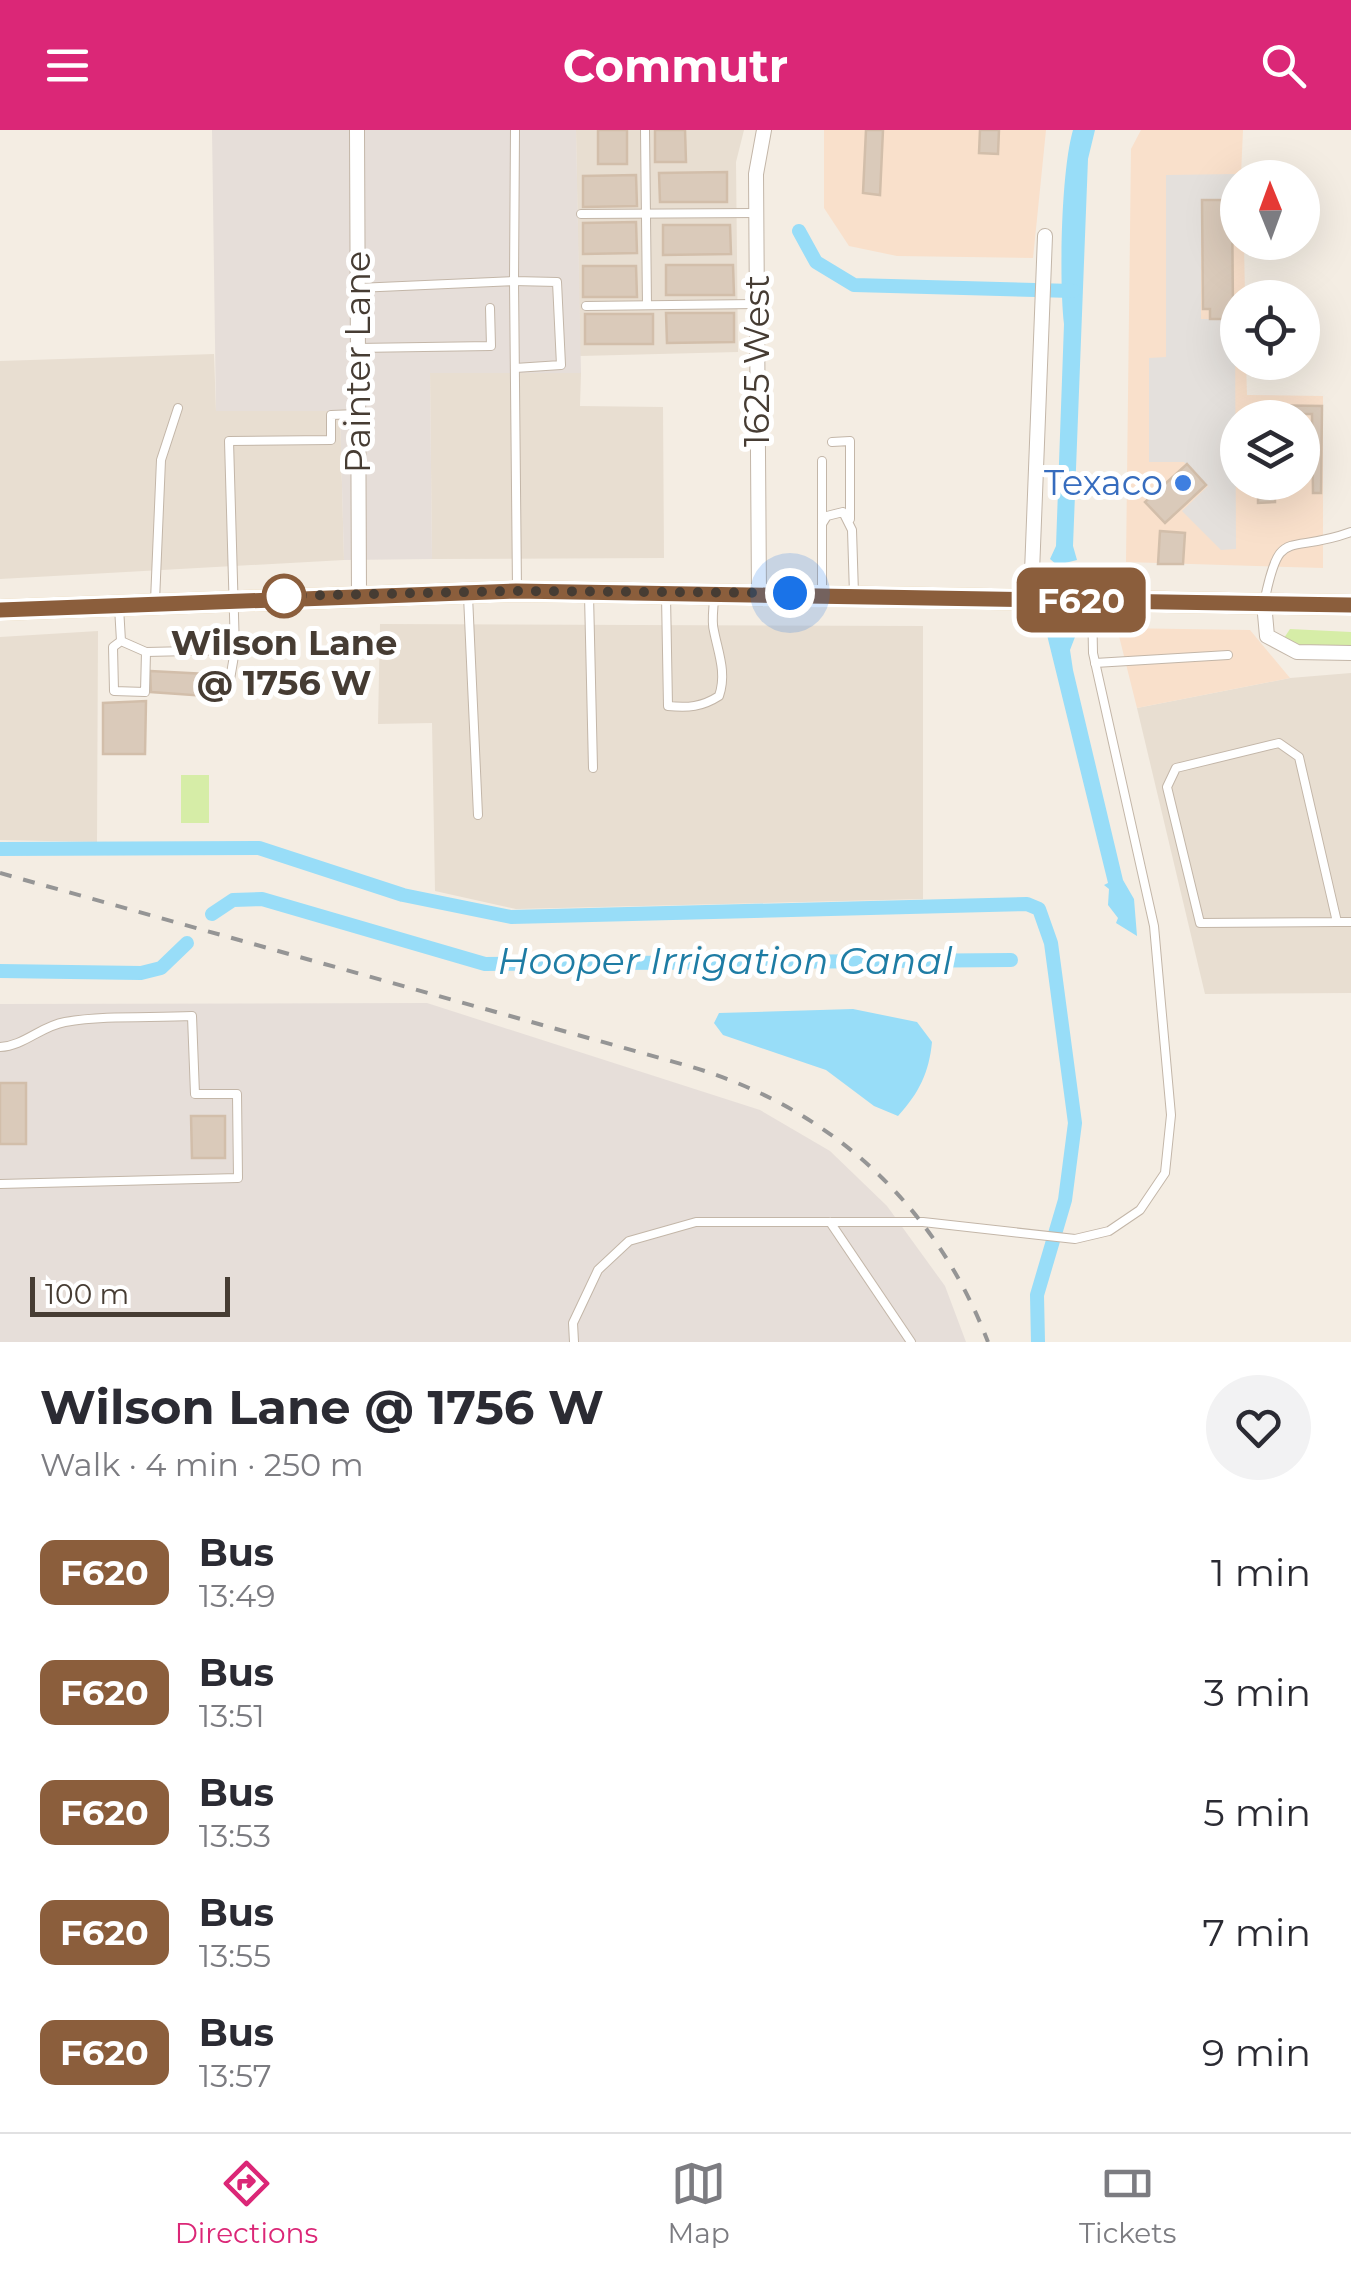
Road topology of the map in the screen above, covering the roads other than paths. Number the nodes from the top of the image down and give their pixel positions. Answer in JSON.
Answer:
{"nodes":[{"id":1,"x":356,"y":130,"type":"edge"},
{"id":2,"x":516,"y":130,"type":"edge"},
{"id":3,"x":646,"y":130,"type":"edge"},
{"id":4,"x":764,"y":130,"type":"edge"},
{"id":5,"x":756,"y":213,"type":"junction"},
{"id":6,"x":581,"y":214,"type":"dead end"},
{"id":7,"x":646,"y":214,"type":"junction"},
{"id":8,"x":1044,"y":236,"type":"dead end"},
{"id":9,"x":514,"y":281,"type":"junction"},
{"id":10,"x":357,"y":288,"type":"junction"},
{"id":11,"x":756,"y":304,"type":"junction"},
{"id":12,"x":586,"y":306,"type":"dead end"},
{"id":13,"x":647,"y":306,"type":"junction"},
{"id":14,"x":490,"y":308,"type":"dead end"},
{"id":15,"x":357,"y":348,"type":"junction"},
{"id":16,"x":515,"y":368,"type":"junction"},
{"id":17,"x":178,"y":408,"type":"dead end"},
{"id":18,"x":358,"y":414,"type":"junction"},
{"id":19,"x":832,"y":442,"type":"dead end"},
{"id":20,"x":822,"y":461,"type":"dead end"},
{"id":21,"x":850,"y":519,"type":"junction"},
{"id":22,"x":822,"y":524,"type":"junction"},
{"id":23,"x":1351,"y":532,"type":"edge"},
{"id":24,"x":516,"y":591,"type":"junction"},
{"id":25,"x":589,"y":591,"type":"junction"},
{"id":26,"x":666,"y":591,"type":"junction"},
{"id":27,"x":468,"y":592,"type":"junction"},
{"id":28,"x":714,"y":592,"type":"junction"},
{"id":29,"x":759,"y":593,"type":"junction"},
{"id":30,"x":360,"y":594,"type":"junction"},
{"id":31,"x":822,"y":594,"type":"junction"},
{"id":32,"x":854,"y":594,"type":"junction"},
{"id":33,"x":233,"y":598,"type":"junction"},
{"id":34,"x":1031,"y":598,"type":"junction"},
{"id":35,"x":1092,"y":600,"type":"junction"},
{"id":36,"x":155,"y":601,"type":"junction"},
{"id":37,"x":119,"y":603,"type":"junction"},
{"id":38,"x":1264,"y":603,"type":"junction"},
{"id":39,"x":1351,"y":605,"type":"edge"},
{"id":40,"x":0,"y":610,"type":"edge"},
{"id":41,"x":122,"y":641,"type":"junction"},
{"id":42,"x":235,"y":650,"type":"junction"},
{"id":43,"x":146,"y":652,"type":"junction"},
{"id":44,"x":1351,"y":653,"type":"edge"},
{"id":45,"x":1228,"y":655,"type":"dead end"},
{"id":46,"x":1096,"y":663,"type":"junction"},
{"id":47,"x":228,"y":691,"type":"dead end"},
{"id":48,"x":593,"y":768,"type":"dead end"},
{"id":49,"x":478,"y":815,"type":"dead end"},
{"id":50,"x":1336,"y":922,"type":"junction"},
{"id":51,"x":1351,"y":922,"type":"edge"},
{"id":52,"x":0,"y":1047,"type":"edge"},
{"id":53,"x":0,"y":1184,"type":"edge"},
{"id":54,"x":830,"y":1222,"type":"junction"},
{"id":55,"x":574,"y":1342,"type":"edge"},
{"id":56,"x":912,"y":1342,"type":"edge"}],
"edges":[{"from":1,"to":10,"type":"street","name":"Painter Lane"},
{"from":2,"to":9,"type":"lane"},
{"from":3,"to":7,"type":"lane"},
{"from":4,"to":5,"type":"street","name":"1625 West"},
{"from":5,"to":7,"type":"lane"},
{"from":5,"to":11,"type":"street","name":"1625 West"},
{"from":6,"to":7,"type":"lane"},
{"from":7,"to":13,"type":"lane"},
{"from":8,"to":34,"type":"street"},
{"from":9,"to":10,"type":"lane"},
{"from":9,"to":16,"type":"lane"},
{"from":9,"to":16,"type":"lane"},
{"from":10,"to":15,"type":"street","name":"Painter Lane"},
{"from":11,"to":13,"type":"lane"},
{"from":11,"to":29,"type":"street","name":"1625 West"},
{"from":12,"to":13,"type":"lane"},
{"from":14,"to":15,"type":"lane"},
{"from":15,"to":18,"type":"street","name":"Painter Lane"},
{"from":16,"to":24,"type":"lane"},
{"from":17,"to":36,"type":"lane"},
{"from":18,"to":30,"type":"street","name":"Painter Lane"},
{"from":18,"to":33,"type":"lane"},
{"from":19,"to":21,"type":"lane"},
{"from":20,"to":22,"type":"lane"},
{"from":21,"to":22,"type":"lane"},
{"from":21,"to":32,"type":"lane"},
{"from":22,"to":31,"type":"lane"},
{"from":23,"to":38,"type":"lane"},
{"from":24,"to":25,"type":"main road"},
{"from":24,"to":27,"type":"main road"},
{"from":25,"to":26,"type":"main road"},
{"from":25,"to":48,"type":"lane"},
{"from":26,"to":28,"type":"main road"},
{"from":26,"to":28,"type":"lane"},
{"from":27,"to":30,"type":"main road"},
{"from":27,"to":49,"type":"lane"},
{"from":28,"to":29,"type":"main road"},
{"from":29,"to":31,"type":"main road"},
{"from":30,"to":33,"type":"main road"},
{"from":31,"to":32,"type":"main road"},
{"from":32,"to":34,"type":"main road"},
{"from":33,"to":36,"type":"main road"},
{"from":33,"to":42,"type":"lane"},
{"from":34,"to":35,"type":"main road"},
{"from":35,"to":38,"type":"main road"},
{"from":35,"to":46,"type":"lane"},
{"from":36,"to":37,"type":"main road"},
{"from":37,"to":40,"type":"main road"},
{"from":37,"to":41,"type":"lane"},
{"from":38,"to":39,"type":"main road"},
{"from":38,"to":44,"type":"street"},
{"from":41,"to":43,"type":"lane"},
{"from":41,"to":43,"type":"lane"},
{"from":42,"to":43,"type":"lane"},
{"from":42,"to":47,"type":"lane"},
{"from":45,"to":46,"type":"lane"},
{"from":46,"to":54,"type":"lane"},
{"from":50,"to":50,"type":"lane"},
{"from":50,"to":51,"type":"lane"},
{"from":52,"to":53,"type":"lane"},
{"from":54,"to":55,"type":"lane"},
{"from":54,"to":56,"type":"lane"}]}
